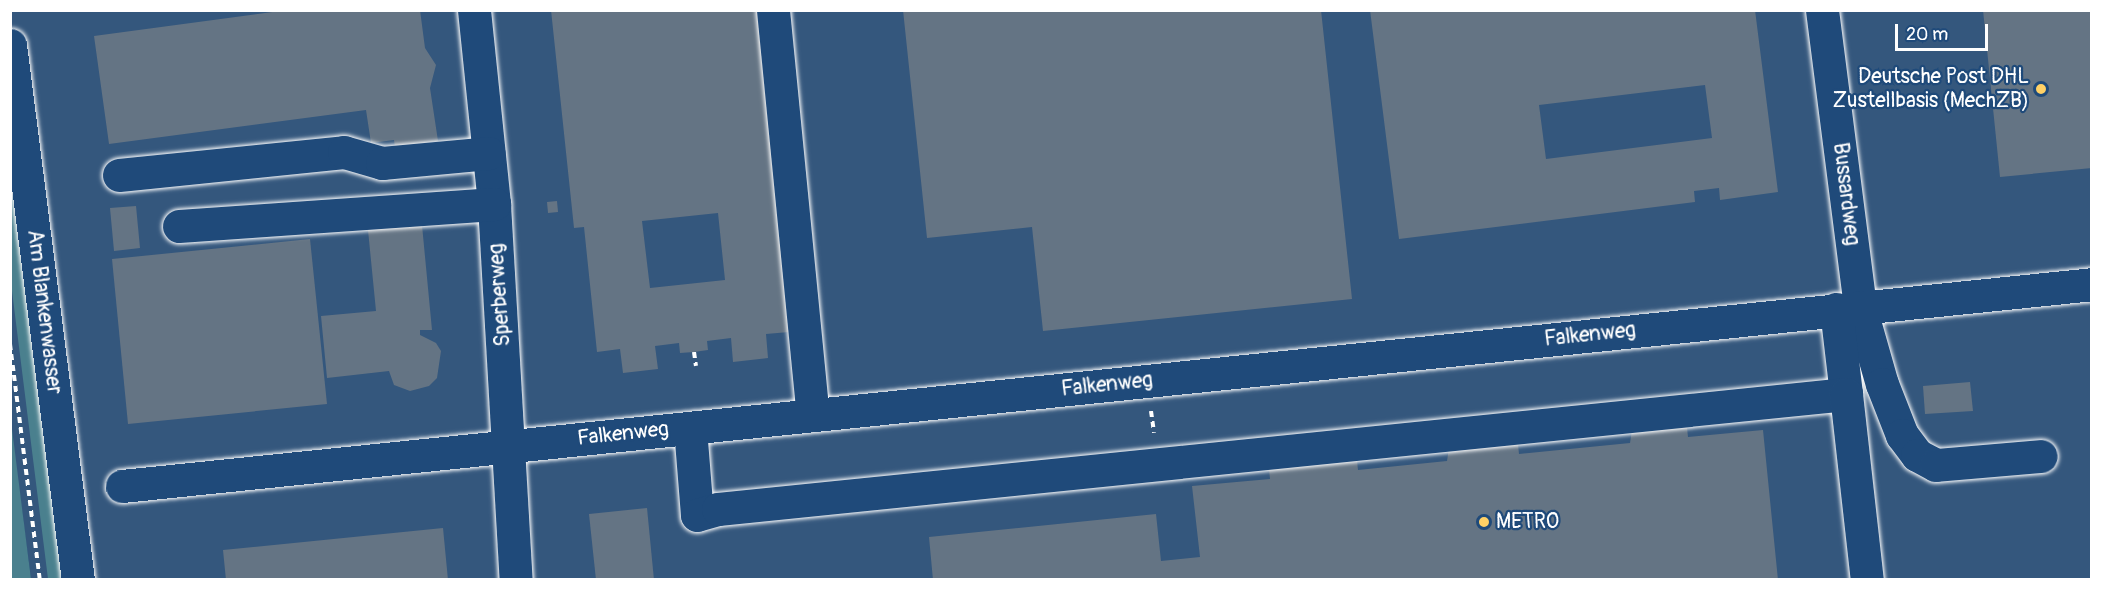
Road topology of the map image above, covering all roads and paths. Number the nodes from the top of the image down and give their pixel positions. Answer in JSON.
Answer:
{"nodes":[{"id":1,"x":474,"y":10,"type":"edge"},
{"id":2,"x":772,"y":10,"type":"edge"},
{"id":3,"x":1822,"y":10,"type":"edge"},
{"id":4,"x":10,"y":45,"type":"edge"},
{"id":5,"x":489,"y":153,"type":"junction"},
{"id":6,"x":119,"y":175,"type":"dead end"},
{"id":7,"x":494,"y":204,"type":"junction"},
{"id":8,"x":179,"y":226,"type":"dead end"},
{"id":9,"x":2091,"y":284,"type":"edge"},
{"id":10,"x":1848,"y":308,"type":"junction"},
{"id":11,"x":10,"y":344,"type":"edge"},
{"id":12,"x":694,"y":351,"type":"dead end"},
{"id":13,"x":696,"y":366,"type":"dead end"},
{"id":14,"x":1148,"y":380,"type":"junction"},
{"id":15,"x":1846,"y":394,"type":"junction"},
{"id":16,"x":813,"y":415,"type":"junction"},
{"id":17,"x":690,"y":428,"type":"junction"},
{"id":18,"x":510,"y":446,"type":"junction"},
{"id":19,"x":2041,"y":456,"type":"dead end"},
{"id":20,"x":1157,"y":466,"type":"junction"},
{"id":21,"x":122,"y":486,"type":"dead end"},
{"id":22,"x":40,"y":579,"type":"edge"},
{"id":23,"x":78,"y":579,"type":"edge"},
{"id":24,"x":516,"y":579,"type":"edge"},
{"id":25,"x":1867,"y":579,"type":"edge"}],
"edges":[{"from":1,"to":5,"type":"street","name":"Sperberweg"},
{"from":2,"to":16,"type":"street"},
{"from":3,"to":10,"type":"street","name":"Bussardweg"},
{"from":4,"to":23,"type":"street","name":"Am Blankenwasser"},
{"from":5,"to":6,"type":"street"},
{"from":5,"to":7,"type":"street","name":"Sperberweg"},
{"from":7,"to":8,"type":"street"},
{"from":7,"to":18,"type":"street","name":"Sperberweg"},
{"from":9,"to":10,"type":"street","name":"Falkenweg"},
{"from":10,"to":14,"type":"street","name":"Falkenweg"},
{"from":10,"to":15,"type":"street"},
{"from":10,"to":19,"type":"street"},
{"from":11,"to":22,"type":"path"},
{"from":12,"to":13,"type":"path"},
{"from":14,"to":16,"type":"street","name":"Falkenweg"},
{"from":14,"to":20,"type":"path"},
{"from":15,"to":20,"type":"street"},
{"from":15,"to":25,"type":"street"},
{"from":16,"to":17,"type":"street","name":"Falkenweg"},
{"from":17,"to":18,"type":"street","name":"Falkenweg"},
{"from":17,"to":20,"type":"street"},
{"from":18,"to":21,"type":"street","name":"Falkenweg"},
{"from":18,"to":24,"type":"street","name":"Sperberweg"}]}
